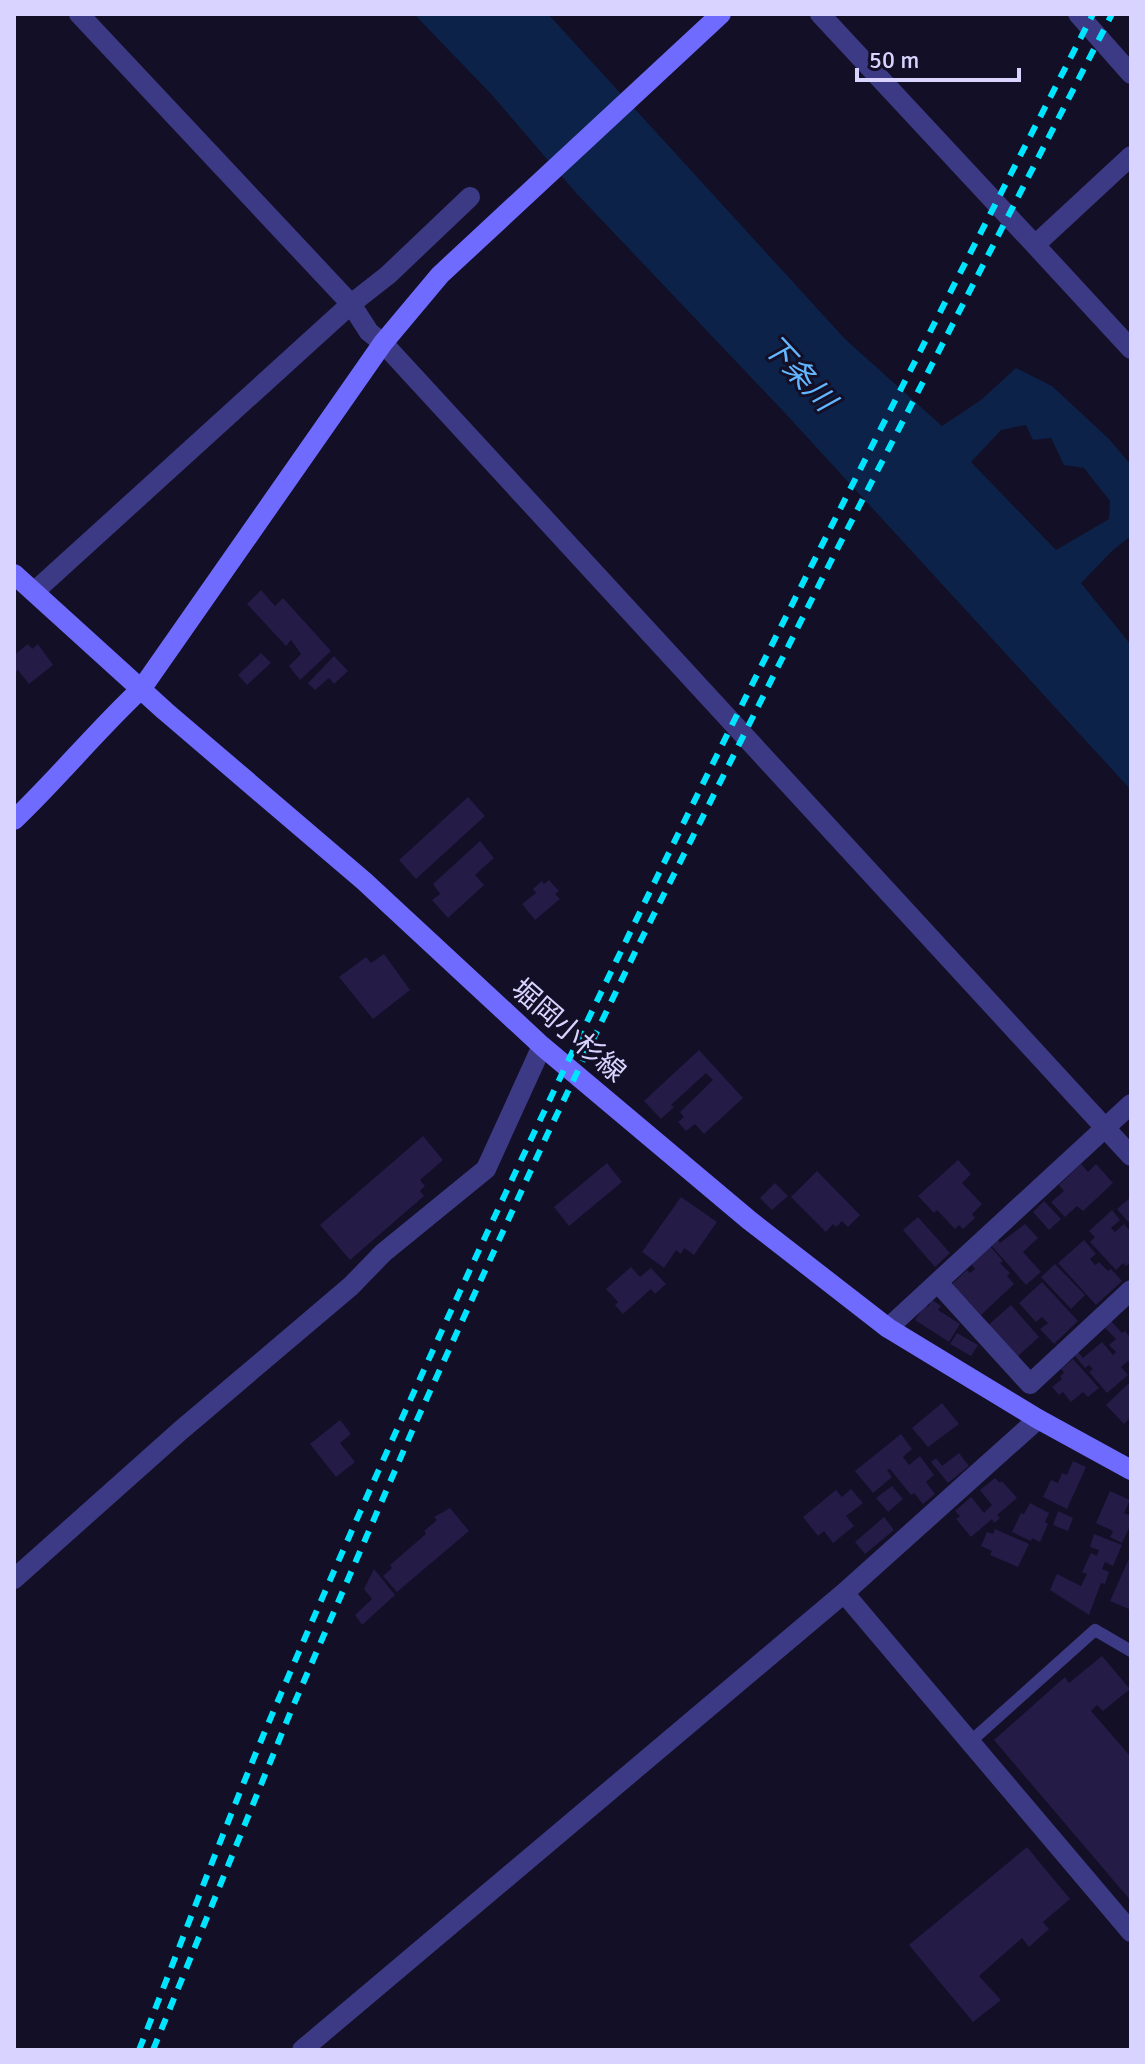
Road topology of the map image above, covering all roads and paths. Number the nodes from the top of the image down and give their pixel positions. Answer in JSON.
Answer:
{"nodes":[{"id":1,"x":79,"y":14,"type":"edge"},
{"id":2,"x":721,"y":14,"type":"edge"},
{"id":3,"x":820,"y":14,"type":"edge"},
{"id":4,"x":1078,"y":14,"type":"edge"},
{"id":5,"x":1131,"y":74,"type":"edge"},
{"id":6,"x":1131,"y":156,"type":"edge"},
{"id":7,"x":470,"y":197,"type":"dead end"},
{"id":8,"x":1035,"y":245,"type":"junction"},
{"id":9,"x":351,"y":304,"type":"junction"},
{"id":10,"x":383,"y":343,"type":"junction"},
{"id":11,"x":1131,"y":349,"type":"edge"},
{"id":12,"x":14,"y":574,"type":"edge"},
{"id":13,"x":34,"y":592,"type":"junction"},
{"id":14,"x":142,"y":688,"type":"junction"},
{"id":15,"x":14,"y":820,"type":"edge"},
{"id":16,"x":542,"y":1046,"type":"junction"},
{"id":17,"x":1131,"y":1104,"type":"edge"},
{"id":18,"x":1105,"y":1128,"type":"junction"},
{"id":19,"x":1131,"y":1156,"type":"edge"},
{"id":20,"x":938,"y":1283,"type":"junction"},
{"id":21,"x":1131,"y":1290,"type":"edge"},
{"id":22,"x":888,"y":1328,"type":"junction"},
{"id":23,"x":1038,"y":1419,"type":"junction"},
{"id":24,"x":1131,"y":1470,"type":"edge"},
{"id":25,"x":14,"y":1579,"type":"edge"},
{"id":26,"x":844,"y":1593,"type":"junction"},
{"id":27,"x":1131,"y":1651,"type":"edge"},
{"id":28,"x":970,"y":1742,"type":"junction"},
{"id":29,"x":1131,"y":1932,"type":"edge"},
{"id":30,"x":302,"y":2050,"type":"edge"}],
"edges":[{"from":1,"to":9,"type":"street"},
{"from":2,"to":10,"type":"main road"},
{"from":3,"to":8,"type":"street"},
{"from":4,"to":5,"type":"street"},
{"from":6,"to":8,"type":"street"},
{"from":7,"to":9,"type":"street"},
{"from":8,"to":11,"type":"street"},
{"from":9,"to":10,"type":"street"},
{"from":9,"to":13,"type":"street"},
{"from":10,"to":14,"type":"main road"},
{"from":10,"to":18,"type":"street"},
{"from":12,"to":13,"type":"main road","name":"堀岡小杉線"},
{"from":13,"to":14,"type":"main road","name":"堀岡小杉線"},
{"from":14,"to":15,"type":"main road"},
{"from":14,"to":16,"type":"main road","name":"堀岡小杉線"},
{"from":16,"to":22,"type":"main road","name":"堀岡小杉線"},
{"from":16,"to":25,"type":"street"},
{"from":17,"to":18,"type":"street"},
{"from":18,"to":19,"type":"street"},
{"from":18,"to":20,"type":"street"},
{"from":20,"to":21,"type":"street"},
{"from":20,"to":22,"type":"street"},
{"from":22,"to":23,"type":"main road","name":"堀岡小杉線"},
{"from":23,"to":24,"type":"main road","name":"堀岡小杉線"},
{"from":23,"to":26,"type":"street"},
{"from":26,"to":28,"type":"street"},
{"from":26,"to":30,"type":"street"},
{"from":27,"to":28,"type":"lane"},
{"from":28,"to":29,"type":"street"}]}
